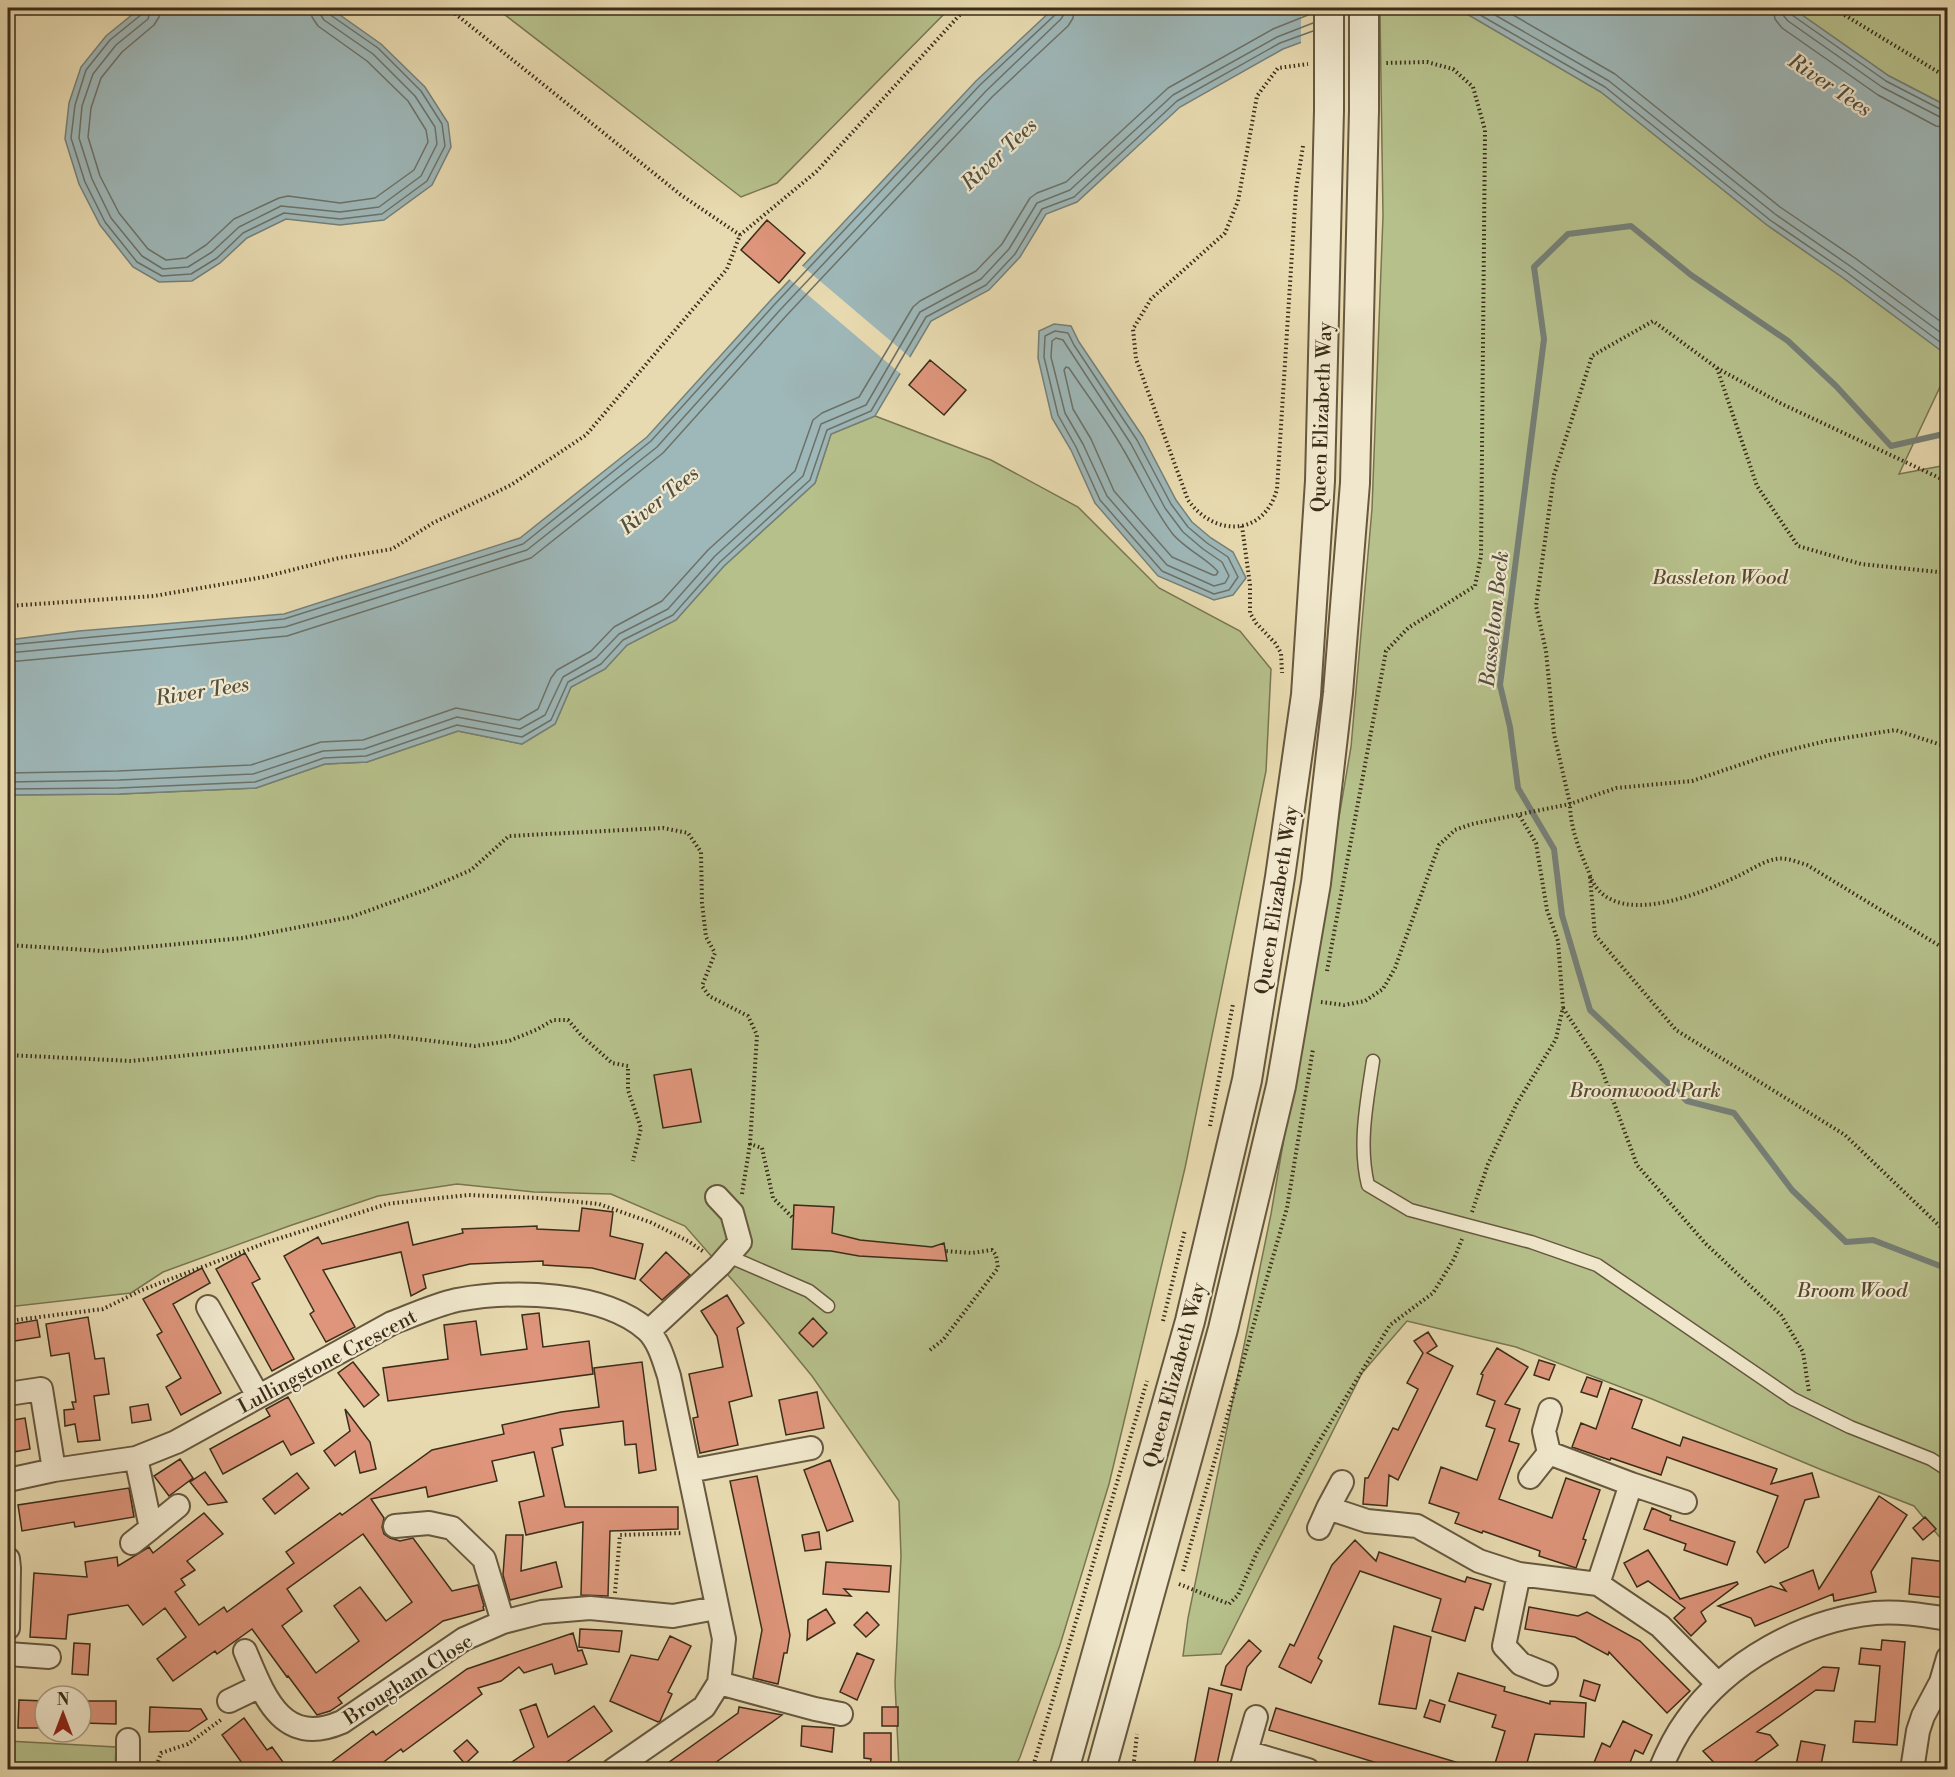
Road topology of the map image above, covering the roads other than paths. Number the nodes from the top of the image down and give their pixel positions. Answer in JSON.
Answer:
{"nodes":[{"id":1,"x":1329,"y":8,"type":"edge"},
{"id":2,"x":1364,"y":8,"type":"edge"},
{"id":3,"x":1373,"y":1061,"type":"dead end"},
{"id":4,"x":725,"y":1205,"type":"road end"},
{"id":5,"x":724,"y":1260,"type":"junction"},
{"id":6,"x":828,"y":1306,"type":"dead end"},
{"id":7,"x":208,"y":1307,"type":"dead end"},
{"id":8,"x":649,"y":1331,"type":"junction"},
{"id":9,"x":8,"y":1394,"type":"edge"},
{"id":10,"x":258,"y":1396,"type":"junction"},
{"id":11,"x":1550,"y":1410,"type":"dead end"},
{"id":12,"x":811,"y":1448,"type":"dead end"},
{"id":13,"x":1549,"y":1453,"type":"junction"},
{"id":14,"x":136,"y":1458,"type":"junction"},
{"id":15,"x":54,"y":1470,"type":"junction"},
{"id":16,"x":1947,"y":1470,"type":"edge"},
{"id":17,"x":689,"y":1471,"type":"junction"},
{"id":18,"x":1530,"y":1477,"type":"dead end"},
{"id":19,"x":8,"y":1480,"type":"edge"},
{"id":20,"x":1342,"y":1482,"type":"dead end"},
{"id":21,"x":1631,"y":1484,"type":"junction"},
{"id":22,"x":1685,"y":1502,"type":"dead end"},
{"id":23,"x":178,"y":1506,"type":"dead end"},
{"id":24,"x":395,"y":1526,"type":"dead end"},
{"id":25,"x":151,"y":1528,"type":"junction"},
{"id":26,"x":132,"y":1544,"type":"dead end"},
{"id":27,"x":8,"y":1559,"type":"edge"},
{"id":28,"x":1520,"y":1574,"type":"junction"},
{"id":29,"x":1598,"y":1584,"type":"junction"},
{"id":30,"x":716,"y":1608,"type":"junction"},
{"id":31,"x":1947,"y":1619,"type":"edge"},
{"id":32,"x":502,"y":1622,"type":"junction"},
{"id":33,"x":8,"y":1628,"type":"edge"},
{"id":34,"x":244,"y":1651,"type":"dead end"},
{"id":35,"x":8,"y":1654,"type":"edge"},
{"id":36,"x":49,"y":1657,"type":"dead end"},
{"id":37,"x":1947,"y":1658,"type":"edge"},
{"id":38,"x":1546,"y":1674,"type":"dead end"},
{"id":39,"x":719,"y":1683,"type":"junction"},
{"id":40,"x":1719,"y":1684,"type":"junction"},
{"id":41,"x":260,"y":1686,"type":"junction"},
{"id":42,"x":229,"y":1701,"type":"road end"},
{"id":43,"x":841,"y":1714,"type":"dead end"},
{"id":44,"x":1256,"y":1717,"type":"dead end"},
{"id":45,"x":128,"y":1740,"type":"dead end"},
{"id":46,"x":644,"y":1761,"type":"edge"},
{"id":47,"x":1244,"y":1761,"type":"edge"},
{"id":48,"x":128,"y":1770,"type":"edge"},
{"id":49,"x":613,"y":1770,"type":"edge"},
{"id":50,"x":1064,"y":1770,"type":"edge"},
{"id":51,"x":1101,"y":1770,"type":"edge"},
{"id":52,"x":1308,"y":1770,"type":"edge"},
{"id":53,"x":1660,"y":1770,"type":"edge"},
{"id":54,"x":1912,"y":1770,"type":"edge"}],
"edges":[{"from":1,"to":50,"type":"street","name":"Queen Elizabeth Way","bridge":true},
{"from":2,"to":51,"type":"street","name":"Queen Elizabeth Way","bridge":true},
{"from":3,"to":16,"type":"lane"},
{"from":4,"to":5,"type":"street"},
{"from":5,"to":6,"type":"lane"},
{"from":5,"to":8,"type":"street"},
{"from":7,"to":10,"type":"street"},
{"from":8,"to":10,"type":"street","name":"Lullingstone Crescent"},
{"from":8,"to":17,"type":"street"},
{"from":9,"to":15,"type":"street"},
{"from":10,"to":14,"type":"street","name":"Lullingstone Crescent"},
{"from":11,"to":13,"type":"street"},
{"from":12,"to":17,"type":"street"},
{"from":13,"to":18,"type":"street"},
{"from":13,"to":21,"type":"street"},
{"from":14,"to":15,"type":"street","name":"Lullingstone Crescent"},
{"from":14,"to":25,"type":"street"},
{"from":15,"to":19,"type":"street","name":"Lullingstone Crescent"},
{"from":17,"to":30,"type":"street"},
{"from":20,"to":28,"type":"street"},
{"from":21,"to":22,"type":"street"},
{"from":21,"to":29,"type":"street"},
{"from":23,"to":25,"type":"street"},
{"from":24,"to":32,"type":"street"},
{"from":25,"to":26,"type":"street"},
{"from":27,"to":33,"type":"street"},
{"from":28,"to":29,"type":"street"},
{"from":28,"to":38,"type":"street"},
{"from":29,"to":40,"type":"street"},
{"from":30,"to":32,"type":"street","name":"Brougham Close"},
{"from":30,"to":39,"type":"street"},
{"from":31,"to":40,"type":"street"},
{"from":32,"to":41,"type":"street","name":"Brougham Close"},
{"from":34,"to":41,"type":"street","name":"Brougham Close"},
{"from":35,"to":36,"type":"street"},
{"from":37,"to":54,"type":"street"},
{"from":39,"to":43,"type":"street"},
{"from":39,"to":46,"type":"street"},
{"from":40,"to":53,"type":"street"},
{"from":41,"to":42,"type":"street"},
{"from":44,"to":47,"type":"street"},
{"from":45,"to":48,"type":"street"},
{"from":46,"to":49,"type":"street"},
{"from":47,"to":52,"type":"street"}]}
